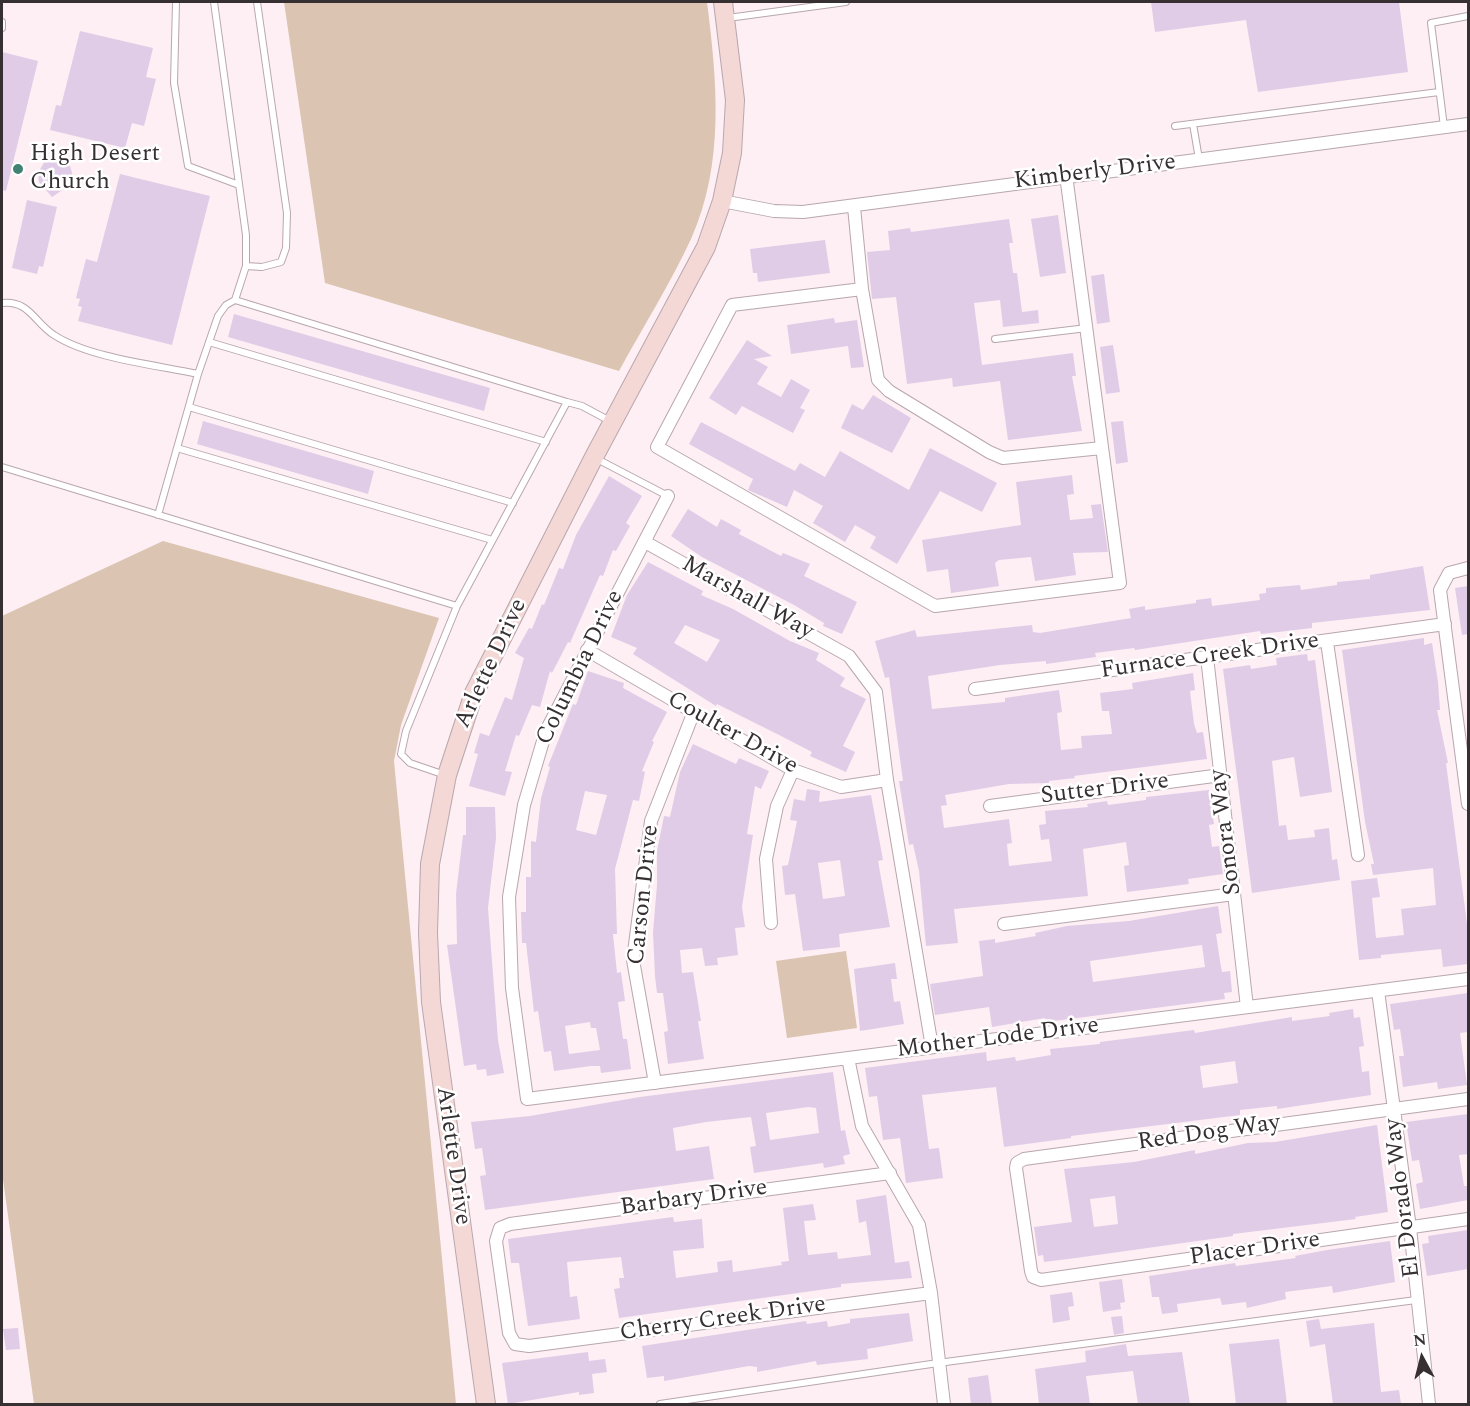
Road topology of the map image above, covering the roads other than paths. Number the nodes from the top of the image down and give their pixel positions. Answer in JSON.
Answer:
{"nodes":[{"id":1,"x":176,"y":2,"type":"edge"},
{"id":2,"x":214,"y":2,"type":"edge"},
{"id":3,"x":257,"y":2,"type":"edge"},
{"id":4,"x":846,"y":2,"type":"edge"},
{"id":5,"x":724,"y":10,"type":"edge"},
{"id":6,"x":1468,"y":16,"type":"edge"},
{"id":7,"x":2,"y":22,"type":"edge"},
{"id":8,"x":2,"y":28,"type":"edge"},
{"id":9,"x":1439,"y":92,"type":"junction"},
{"id":10,"x":1468,"y":123,"type":"edge"},
{"id":11,"x":1193,"y":124,"type":"junction"},
{"id":12,"x":1175,"y":126,"type":"dead end"},
{"id":13,"x":1444,"y":127,"type":"junction"},
{"id":14,"x":1199,"y":159,"type":"junction"},
{"id":15,"x":1066,"y":175,"type":"junction"},
{"id":16,"x":239,"y":184,"type":"junction"},
{"id":17,"x":722,"y":201,"type":"junction"},
{"id":18,"x":854,"y":207,"type":"junction"},
{"id":19,"x":246,"y":266,"type":"junction"},
{"id":20,"x":862,"y":290,"type":"junction"},
{"id":21,"x":235,"y":300,"type":"junction"},
{"id":22,"x":2,"y":303,"type":"edge"},
{"id":23,"x":1087,"y":328,"type":"junction"},
{"id":24,"x":995,"y":339,"type":"dead end"},
{"id":25,"x":209,"y":342,"type":"junction"},
{"id":26,"x":198,"y":374,"type":"junction"},
{"id":27,"x":567,"y":402,"type":"junction"},
{"id":28,"x":189,"y":407,"type":"junction"},
{"id":29,"x":613,"y":423,"type":"junction"},
{"id":30,"x":546,"y":442,"type":"junction"},
{"id":31,"x":177,"y":448,"type":"junction"},
{"id":32,"x":1102,"y":448,"type":"junction"},
{"id":33,"x":594,"y":457,"type":"junction"},
{"id":34,"x":2,"y":467,"type":"edge"},
{"id":35,"x":668,"y":496,"type":"joint"},
{"id":36,"x":513,"y":503,"type":"junction"},
{"id":37,"x":158,"y":515,"type":"junction"},
{"id":38,"x":492,"y":540,"type":"junction"},
{"id":39,"x":645,"y":542,"type":"junction"},
{"id":40,"x":1468,"y":568,"type":"edge"},
{"id":41,"x":457,"y":606,"type":"junction"},
{"id":42,"x":1445,"y":624,"type":"junction"},
{"id":43,"x":1327,"y":642,"type":"junction"},
{"id":44,"x":587,"y":650,"type":"junction"},
{"id":45,"x":1207,"y":657,"type":"junction"},
{"id":46,"x":975,"y":689,"type":"dead end"},
{"id":47,"x":693,"y":714,"type":"junction"},
{"id":48,"x":793,"y":770,"type":"junction"},
{"id":49,"x":447,"y":775,"type":"junction"},
{"id":50,"x":1221,"y":775,"type":"junction"},
{"id":51,"x":887,"y":780,"type":"junction"},
{"id":52,"x":1468,"y":804,"type":"edge"},
{"id":53,"x":990,"y":806,"type":"dead end"},
{"id":54,"x":1358,"y":855,"type":"dead end"},
{"id":55,"x":1234,"y":894,"type":"junction"},
{"id":56,"x":771,"y":923,"type":"dead end"},
{"id":57,"x":1004,"y":924,"type":"dead end"},
{"id":58,"x":1468,"y":979,"type":"edge"},
{"id":59,"x":1378,"y":991,"type":"junction"},
{"id":60,"x":1248,"y":1007,"type":"junction"},
{"id":61,"x":932,"y":1047,"type":"junction"},
{"id":62,"x":848,"y":1058,"type":"junction"},
{"id":63,"x":655,"y":1083,"type":"junction"},
{"id":64,"x":528,"y":1099,"type":"joint"},
{"id":65,"x":1468,"y":1099,"type":"edge"},
{"id":66,"x":1394,"y":1109,"type":"junction"},
{"id":67,"x":890,"y":1173,"type":"junction"},
{"id":68,"x":1468,"y":1219,"type":"edge"},
{"id":69,"x":1410,"y":1228,"type":"junction"},
{"id":70,"x":1041,"y":1280,"type":"joint"},
{"id":71,"x":931,"y":1293,"type":"junction"},
{"id":72,"x":1416,"y":1300,"type":"junction"},
{"id":73,"x":515,"y":1344,"type":"joint"},
{"id":74,"x":938,"y":1363,"type":"junction"},
{"id":75,"x":486,"y":1404,"type":"edge"},
{"id":76,"x":660,"y":1404,"type":"edge"},
{"id":77,"x":944,"y":1404,"type":"edge"},
{"id":78,"x":1429,"y":1404,"type":"edge"}],
"edges":[{"from":1,"to":16,"type":"lane"},
{"from":2,"to":16,"type":"lane"},
{"from":3,"to":19,"type":"lane"},
{"from":4,"to":5,"type":"lane"},
{"from":5,"to":17,"type":"street","name":"Arlette Drive"},
{"from":6,"to":9,"type":"lane"},
{"from":7,"to":8,"type":"lane"},
{"from":9,"to":11,"type":"lane"},
{"from":9,"to":13,"type":"lane"},
{"from":10,"to":13,"type":"street","name":"Kimberly Drive"},
{"from":11,"to":12,"type":"lane"},
{"from":11,"to":14,"type":"lane"},
{"from":13,"to":14,"type":"street","name":"Kimberly Drive"},
{"from":14,"to":15,"type":"street","name":"Kimberly Drive"},
{"from":15,"to":18,"type":"street","name":"Kimberly Drive"},
{"from":15,"to":23,"type":"street"},
{"from":16,"to":19,"type":"lane"},
{"from":17,"to":18,"type":"street","name":"Kimberly Drive"},
{"from":17,"to":29,"type":"street","name":"Arlette Drive"},
{"from":18,"to":20,"type":"street"},
{"from":19,"to":21,"type":"lane"},
{"from":20,"to":32,"type":"street"},
{"from":20,"to":32,"type":"street"},
{"from":21,"to":25,"type":"lane"},
{"from":21,"to":27,"type":"lane"},
{"from":22,"to":26,"type":"lane"},
{"from":23,"to":24,"type":"lane"},
{"from":23,"to":32,"type":"street"},
{"from":25,"to":26,"type":"lane"},
{"from":25,"to":30,"type":"lane"},
{"from":26,"to":28,"type":"lane"},
{"from":27,"to":29,"type":"lane"},
{"from":27,"to":30,"type":"lane"},
{"from":28,"to":31,"type":"lane"},
{"from":28,"to":36,"type":"lane"},
{"from":29,"to":33,"type":"street","name":"Arlette Drive"},
{"from":30,"to":36,"type":"lane"},
{"from":31,"to":37,"type":"lane"},
{"from":31,"to":38,"type":"lane"},
{"from":33,"to":35,"type":"lane"},
{"from":33,"to":49,"type":"street","name":"Arlette Drive"},
{"from":34,"to":37,"type":"lane"},
{"from":35,"to":39,"type":"street","name":"Columbia Drive"},
{"from":36,"to":38,"type":"lane"},
{"from":37,"to":41,"type":"lane"},
{"from":38,"to":41,"type":"lane"},
{"from":39,"to":44,"type":"street","name":"Columbia Drive"},
{"from":39,"to":51,"type":"street","name":"Marshall Way"},
{"from":40,"to":42,"type":"street"},
{"from":41,"to":49,"type":"lane"},
{"from":42,"to":43,"type":"street","name":"Furnace Creek Drive"},
{"from":42,"to":52,"type":"street"},
{"from":43,"to":45,"type":"street","name":"Furnace Creek Drive"},
{"from":43,"to":54,"type":"street"},
{"from":44,"to":47,"type":"street","name":"Coulter Drive"},
{"from":44,"to":64,"type":"street","name":"Columbia Drive"},
{"from":45,"to":46,"type":"street","name":"Furnace Creek Drive"},
{"from":45,"to":50,"type":"street","name":"Sonora Way"},
{"from":47,"to":48,"type":"street","name":"Coulter Drive"},
{"from":47,"to":63,"type":"street","name":"Carson Drive"},
{"from":48,"to":51,"type":"street","name":"Coulter Drive"},
{"from":48,"to":56,"type":"street"},
{"from":49,"to":75,"type":"street","name":"Arlette Drive"},
{"from":50,"to":53,"type":"street","name":"Sutter Drive"},
{"from":50,"to":55,"type":"street","name":"Sonora Way"},
{"from":51,"to":61,"type":"street"},
{"from":55,"to":57,"type":"street"},
{"from":55,"to":60,"type":"street","name":"Sonora Way"},
{"from":58,"to":59,"type":"street","name":"Mother Lode Drive"},
{"from":59,"to":60,"type":"street","name":"Mother Lode Drive"},
{"from":59,"to":66,"type":"street","name":"El Dorado Way"},
{"from":60,"to":61,"type":"street","name":"Mother Lode Drive"},
{"from":61,"to":62,"type":"street","name":"Mother Lode Drive"},
{"from":62,"to":63,"type":"street","name":"Mother Lode Drive"},
{"from":62,"to":67,"type":"street"},
{"from":63,"to":64,"type":"street","name":"Mother Lode Drive"},
{"from":65,"to":66,"type":"street","name":"Red Dog Way"},
{"from":66,"to":69,"type":"street","name":"El Dorado Way"},
{"from":66,"to":70,"type":"street","name":"Red Dog Way"},
{"from":67,"to":71,"type":"street"},
{"from":67,"to":73,"type":"street","name":"Barbary Drive"},
{"from":68,"to":69,"type":"street","name":"Placer Drive"},
{"from":69,"to":70,"type":"street","name":"Placer Drive"},
{"from":69,"to":72,"type":"street","name":"El Dorado Way"},
{"from":71,"to":73,"type":"street","name":"Cherry Creek Drive"},
{"from":71,"to":74,"type":"street"},
{"from":72,"to":74,"type":"lane"},
{"from":72,"to":78,"type":"street","name":"El Dorado Way"},
{"from":74,"to":76,"type":"lane"},
{"from":74,"to":77,"type":"street"}]}
